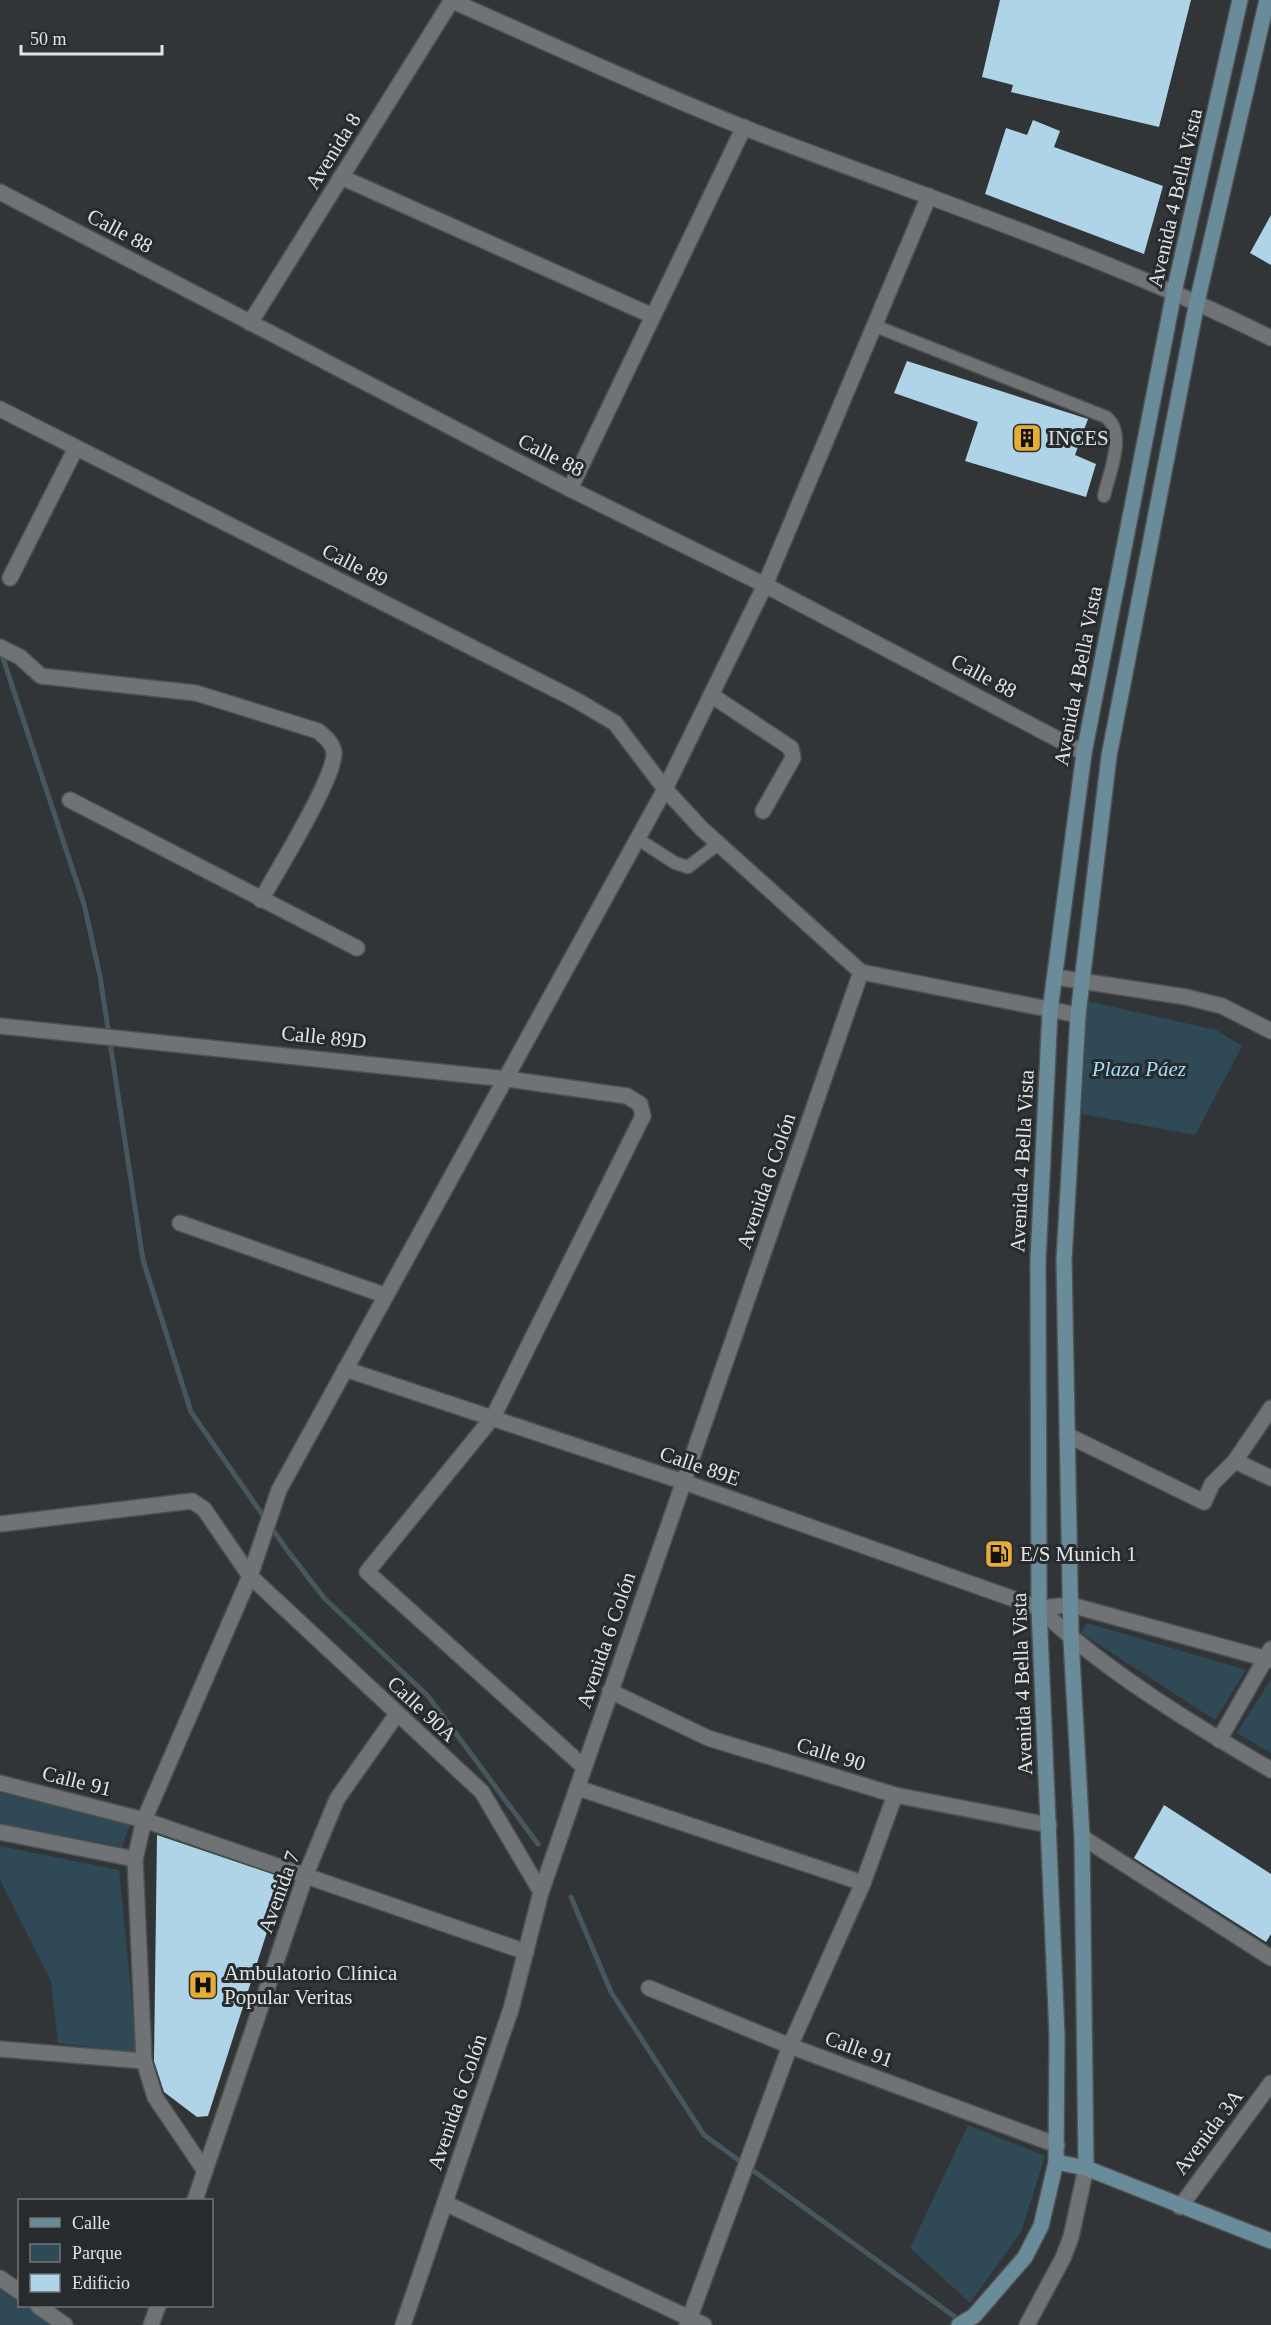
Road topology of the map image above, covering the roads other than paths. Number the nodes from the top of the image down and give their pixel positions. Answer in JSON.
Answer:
{"nodes":[{"id":1,"x":451,"y":0,"type":"edge"},
{"id":2,"x":1240,"y":0,"type":"edge"},
{"id":3,"x":1267,"y":0,"type":"edge"},
{"id":4,"x":1267,"y":20,"type":"edge"},
{"id":5,"x":744,"y":127,"type":"junction"},
{"id":6,"x":341,"y":177,"type":"junction"},
{"id":7,"x":0,"y":192,"type":"edge"},
{"id":8,"x":929,"y":196,"type":"junction"},
{"id":9,"x":1174,"y":292,"type":"junction"},
{"id":10,"x":1197,"y":302,"type":"junction"},
{"id":11,"x":653,"y":316,"type":"junction"},
{"id":12,"x":250,"y":323,"type":"junction"},
{"id":13,"x":875,"y":326,"type":"junction"},
{"id":14,"x":1271,"y":338,"type":"edge"},
{"id":15,"x":0,"y":409,"type":"edge"},
{"id":16,"x":76,"y":448,"type":"junction"},
{"id":17,"x":570,"y":489,"type":"junction"},
{"id":18,"x":1104,"y":496,"type":"dead end"},
{"id":19,"x":10,"y":578,"type":"dead end"},
{"id":20,"x":765,"y":585,"type":"junction"},
{"id":21,"x":0,"y":647,"type":"edge"},
{"id":22,"x":711,"y":695,"type":"junction"},
{"id":23,"x":1084,"y":753,"type":"junction"},
{"id":24,"x":665,"y":789,"type":"junction"},
{"id":25,"x":70,"y":800,"type":"dead end"},
{"id":26,"x":763,"y":811,"type":"dead end"},
{"id":27,"x":638,"y":839,"type":"junction"},
{"id":28,"x":718,"y":844,"type":"junction"},
{"id":29,"x":261,"y":900,"type":"junction"},
{"id":30,"x":357,"y":948,"type":"dead end"},
{"id":31,"x":861,"y":972,"type":"junction"},
{"id":32,"x":1055,"y":976,"type":"junction"},
{"id":33,"x":1081,"y":981,"type":"junction"},
{"id":34,"x":1050,"y":1011,"type":"junction"},
{"id":35,"x":1078,"y":1015,"type":"junction"},
{"id":36,"x":0,"y":1026,"type":"edge"},
{"id":37,"x":1271,"y":1031,"type":"edge"},
{"id":38,"x":507,"y":1079,"type":"junction"},
{"id":39,"x":180,"y":1223,"type":"dead end"},
{"id":40,"x":384,"y":1295,"type":"junction"},
{"id":41,"x":345,"y":1369,"type":"junction"},
{"id":42,"x":1271,"y":1408,"type":"edge"},
{"id":43,"x":493,"y":1417,"type":"junction"},
{"id":44,"x":1067,"y":1435,"type":"junction"},
{"id":45,"x":1235,"y":1461,"type":"junction"},
{"id":46,"x":1271,"y":1478,"type":"edge"},
{"id":47,"x":684,"y":1482,"type":"junction"},
{"id":48,"x":0,"y":1524,"type":"edge"},
{"id":49,"x":250,"y":1576,"type":"junction"},
{"id":50,"x":1071,"y":1605,"type":"junction"},
{"id":51,"x":1039,"y":1608,"type":"junction"},
{"id":52,"x":1071,"y":1639,"type":"junction"},
{"id":53,"x":1269,"y":1655,"type":"edge"},
{"id":54,"x":610,"y":1691,"type":"junction"},
{"id":55,"x":397,"y":1714,"type":"junction"},
{"id":56,"x":1219,"y":1740,"type":"junction"},
{"id":57,"x":584,"y":1767,"type":"junction"},
{"id":58,"x":1271,"y":1770,"type":"edge"},
{"id":59,"x":0,"y":1783,"type":"edge"},
{"id":60,"x":579,"y":1788,"type":"junction"},
{"id":61,"x":895,"y":1795,"type":"junction"},
{"id":62,"x":144,"y":1820,"type":"junction"},
{"id":63,"x":1049,"y":1825,"type":"junction"},
{"id":64,"x":0,"y":1832,"type":"edge"},
{"id":65,"x":1082,"y":1837,"type":"junction"},
{"id":66,"x":135,"y":1859,"type":"junction"},
{"id":67,"x":306,"y":1874,"type":"junction"},
{"id":68,"x":863,"y":1883,"type":"junction"},
{"id":69,"x":541,"y":1892,"type":"junction"},
{"id":70,"x":526,"y":1952,"type":"junction"},
{"id":71,"x":1271,"y":1958,"type":"edge"},
{"id":72,"x":649,"y":1988,"type":"dead end"},
{"id":73,"x":790,"y":2046,"type":"junction"},
{"id":74,"x":0,"y":2049,"type":"edge"},
{"id":75,"x":144,"y":2061,"type":"junction"},
{"id":76,"x":1271,"y":2083,"type":"edge"},
{"id":77,"x":1057,"y":2145,"type":"junction"},
{"id":78,"x":1056,"y":2162,"type":"junction"},
{"id":79,"x":1086,"y":2168,"type":"junction"},
{"id":80,"x":205,"y":2171,"type":"junction"},
{"id":81,"x":195,"y":2199,"type":"edge"},
{"id":82,"x":445,"y":2204,"type":"junction"},
{"id":83,"x":1180,"y":2206,"type":"junction"},
{"id":84,"x":1271,"y":2241,"type":"edge"},
{"id":85,"x":0,"y":2278,"type":"edge"},
{"id":86,"x":18,"y":2291,"type":"edge"},
{"id":87,"x":39,"y":2307,"type":"edge"},
{"id":88,"x":158,"y":2307,"type":"edge"},
{"id":89,"x":688,"y":2321,"type":"edge"},
{"id":90,"x":65,"y":2325,"type":"edge"},
{"id":91,"x":151,"y":2325,"type":"edge"},
{"id":92,"x":403,"y":2325,"type":"edge"},
{"id":93,"x":704,"y":2325,"type":"edge"},
{"id":94,"x":959,"y":2325,"type":"edge"},
{"id":95,"x":1027,"y":2325,"type":"edge"}],
"edges":[{"from":1,"to":5,"type":"street"},
{"from":1,"to":6,"type":"street","name":"Avenida 8"},
{"from":2,"to":9,"type":"street","name":"Avenida 4 Bella Vista"},
{"from":3,"to":4,"type":"street"},
{"from":4,"to":10,"type":"street"},
{"from":5,"to":8,"type":"street"},
{"from":5,"to":11,"type":"street"},
{"from":6,"to":11,"type":"street"},
{"from":6,"to":12,"type":"street","name":"Avenida 8"},
{"from":7,"to":12,"type":"street","name":"Calle 88"},
{"from":8,"to":9,"type":"street"},
{"from":8,"to":13,"type":"street"},
{"from":9,"to":10,"type":"street"},
{"from":9,"to":23,"type":"street","name":"Avenida 4 Bella Vista"},
{"from":10,"to":14,"type":"street"},
{"from":10,"to":33,"type":"street"},
{"from":11,"to":17,"type":"street"},
{"from":12,"to":17,"type":"street","name":"Calle 88"},
{"from":13,"to":18,"type":"lane"},
{"from":13,"to":20,"type":"street"},
{"from":15,"to":16,"type":"street","name":"Calle 89"},
{"from":16,"to":19,"type":"street"},
{"from":16,"to":24,"type":"street","name":"Calle 89"},
{"from":17,"to":20,"type":"street","name":"Calle 88"},
{"from":20,"to":22,"type":"street"},
{"from":20,"to":23,"type":"street","name":"Calle 88"},
{"from":21,"to":29,"type":"street"},
{"from":22,"to":24,"type":"street"},
{"from":22,"to":26,"type":"street"},
{"from":23,"to":32,"type":"street","name":"Avenida 4 Bella Vista"},
{"from":24,"to":27,"type":"street"},
{"from":24,"to":28,"type":"street","name":"Calle 89"},
{"from":25,"to":29,"type":"street"},
{"from":27,"to":28,"type":"lane"},
{"from":27,"to":38,"type":"street"},
{"from":28,"to":31,"type":"street","name":"Calle 89"},
{"from":29,"to":30,"type":"street"},
{"from":31,"to":34,"type":"street"},
{"from":31,"to":47,"type":"street","name":"Avenida 6 Colón"},
{"from":32,"to":33,"type":"street"},
{"from":32,"to":34,"type":"street","name":"Avenida 4 Bella Vista"},
{"from":33,"to":35,"type":"street"},
{"from":33,"to":37,"type":"street"},
{"from":34,"to":35,"type":"street"},
{"from":34,"to":51,"type":"street","name":"Avenida 4 Bella Vista"},
{"from":35,"to":44,"type":"street"},
{"from":36,"to":38,"type":"street","name":"Calle 89D"},
{"from":38,"to":40,"type":"street"},
{"from":38,"to":43,"type":"street","name":"Calle 89D"},
{"from":39,"to":40,"type":"street"},
{"from":40,"to":41,"type":"street"},
{"from":41,"to":43,"type":"street","name":"Calle 89E"},
{"from":41,"to":49,"type":"street"},
{"from":42,"to":45,"type":"street"},
{"from":43,"to":47,"type":"street","name":"Calle 89E"},
{"from":43,"to":57,"type":"street"},
{"from":44,"to":45,"type":"street"},
{"from":44,"to":50,"type":"street"},
{"from":45,"to":46,"type":"street"},
{"from":47,"to":51,"type":"street","name":"Calle 89E"},
{"from":47,"to":54,"type":"street","name":"Avenida 6 Colón"},
{"from":48,"to":49,"type":"street","name":"Calle 90A"},
{"from":49,"to":55,"type":"street","name":"Calle 90A"},
{"from":49,"to":62,"type":"street"},
{"from":50,"to":51,"type":"street"},
{"from":50,"to":52,"type":"street"},
{"from":50,"to":53,"type":"street"},
{"from":51,"to":52,"type":"street"},
{"from":51,"to":63,"type":"street","name":"Avenida 4 Bella Vista"},
{"from":52,"to":56,"type":"street"},
{"from":52,"to":65,"type":"street"},
{"from":53,"to":56,"type":"street"},
{"from":54,"to":57,"type":"street","name":"Avenida 6 Colón"},
{"from":54,"to":61,"type":"street","name":"Calle 90"},
{"from":55,"to":67,"type":"street","name":"Avenida 7"},
{"from":55,"to":69,"type":"street","name":"Calle 90A"},
{"from":56,"to":58,"type":"street"},
{"from":57,"to":60,"type":"street","name":"Avenida 6 Colón"},
{"from":59,"to":62,"type":"street","name":"Calle 91"},
{"from":60,"to":68,"type":"street"},
{"from":60,"to":69,"type":"street","name":"Avenida 6 Colón"},
{"from":61,"to":63,"type":"street","name":"Calle 90"},
{"from":61,"to":68,"type":"street"},
{"from":62,"to":66,"type":"street"},
{"from":62,"to":67,"type":"street","name":"Calle 91"},
{"from":63,"to":77,"type":"street","name":"Avenida 4 Bella Vista"},
{"from":64,"to":66,"type":"street"},
{"from":65,"to":71,"type":"street"},
{"from":65,"to":79,"type":"street"},
{"from":66,"to":75,"type":"street"},
{"from":67,"to":70,"type":"street","name":"Calle 91"},
{"from":67,"to":80,"type":"street","name":"Avenida 7"},
{"from":68,"to":73,"type":"street"},
{"from":69,"to":70,"type":"street","name":"Avenida 6 Colón"},
{"from":70,"to":82,"type":"street","name":"Avenida 6 Colón"},
{"from":72,"to":73,"type":"street","name":"Calle 91"},
{"from":73,"to":77,"type":"street","name":"Calle 91"},
{"from":73,"to":89,"type":"street"},
{"from":74,"to":75,"type":"street"},
{"from":75,"to":80,"type":"street"},
{"from":76,"to":83,"type":"street","name":"Avenida 3A"},
{"from":77,"to":78,"type":"street","name":"Avenida 4 Bella Vista"},
{"from":78,"to":79,"type":"street"},
{"from":78,"to":94,"type":"street","name":"Avenida 4 Bella Vista"},
{"from":79,"to":83,"type":"street"},
{"from":79,"to":95,"type":"street"},
{"from":80,"to":81,"type":"street","name":"Avenida 7"},
{"from":82,"to":89,"type":"street"},
{"from":82,"to":92,"type":"street","name":"Avenida 6 Colón"},
{"from":83,"to":84,"type":"street"},
{"from":85,"to":86,"type":"street"},
{"from":87,"to":90,"type":"street"},
{"from":88,"to":91,"type":"street"},
{"from":89,"to":93,"type":"street"}]}
